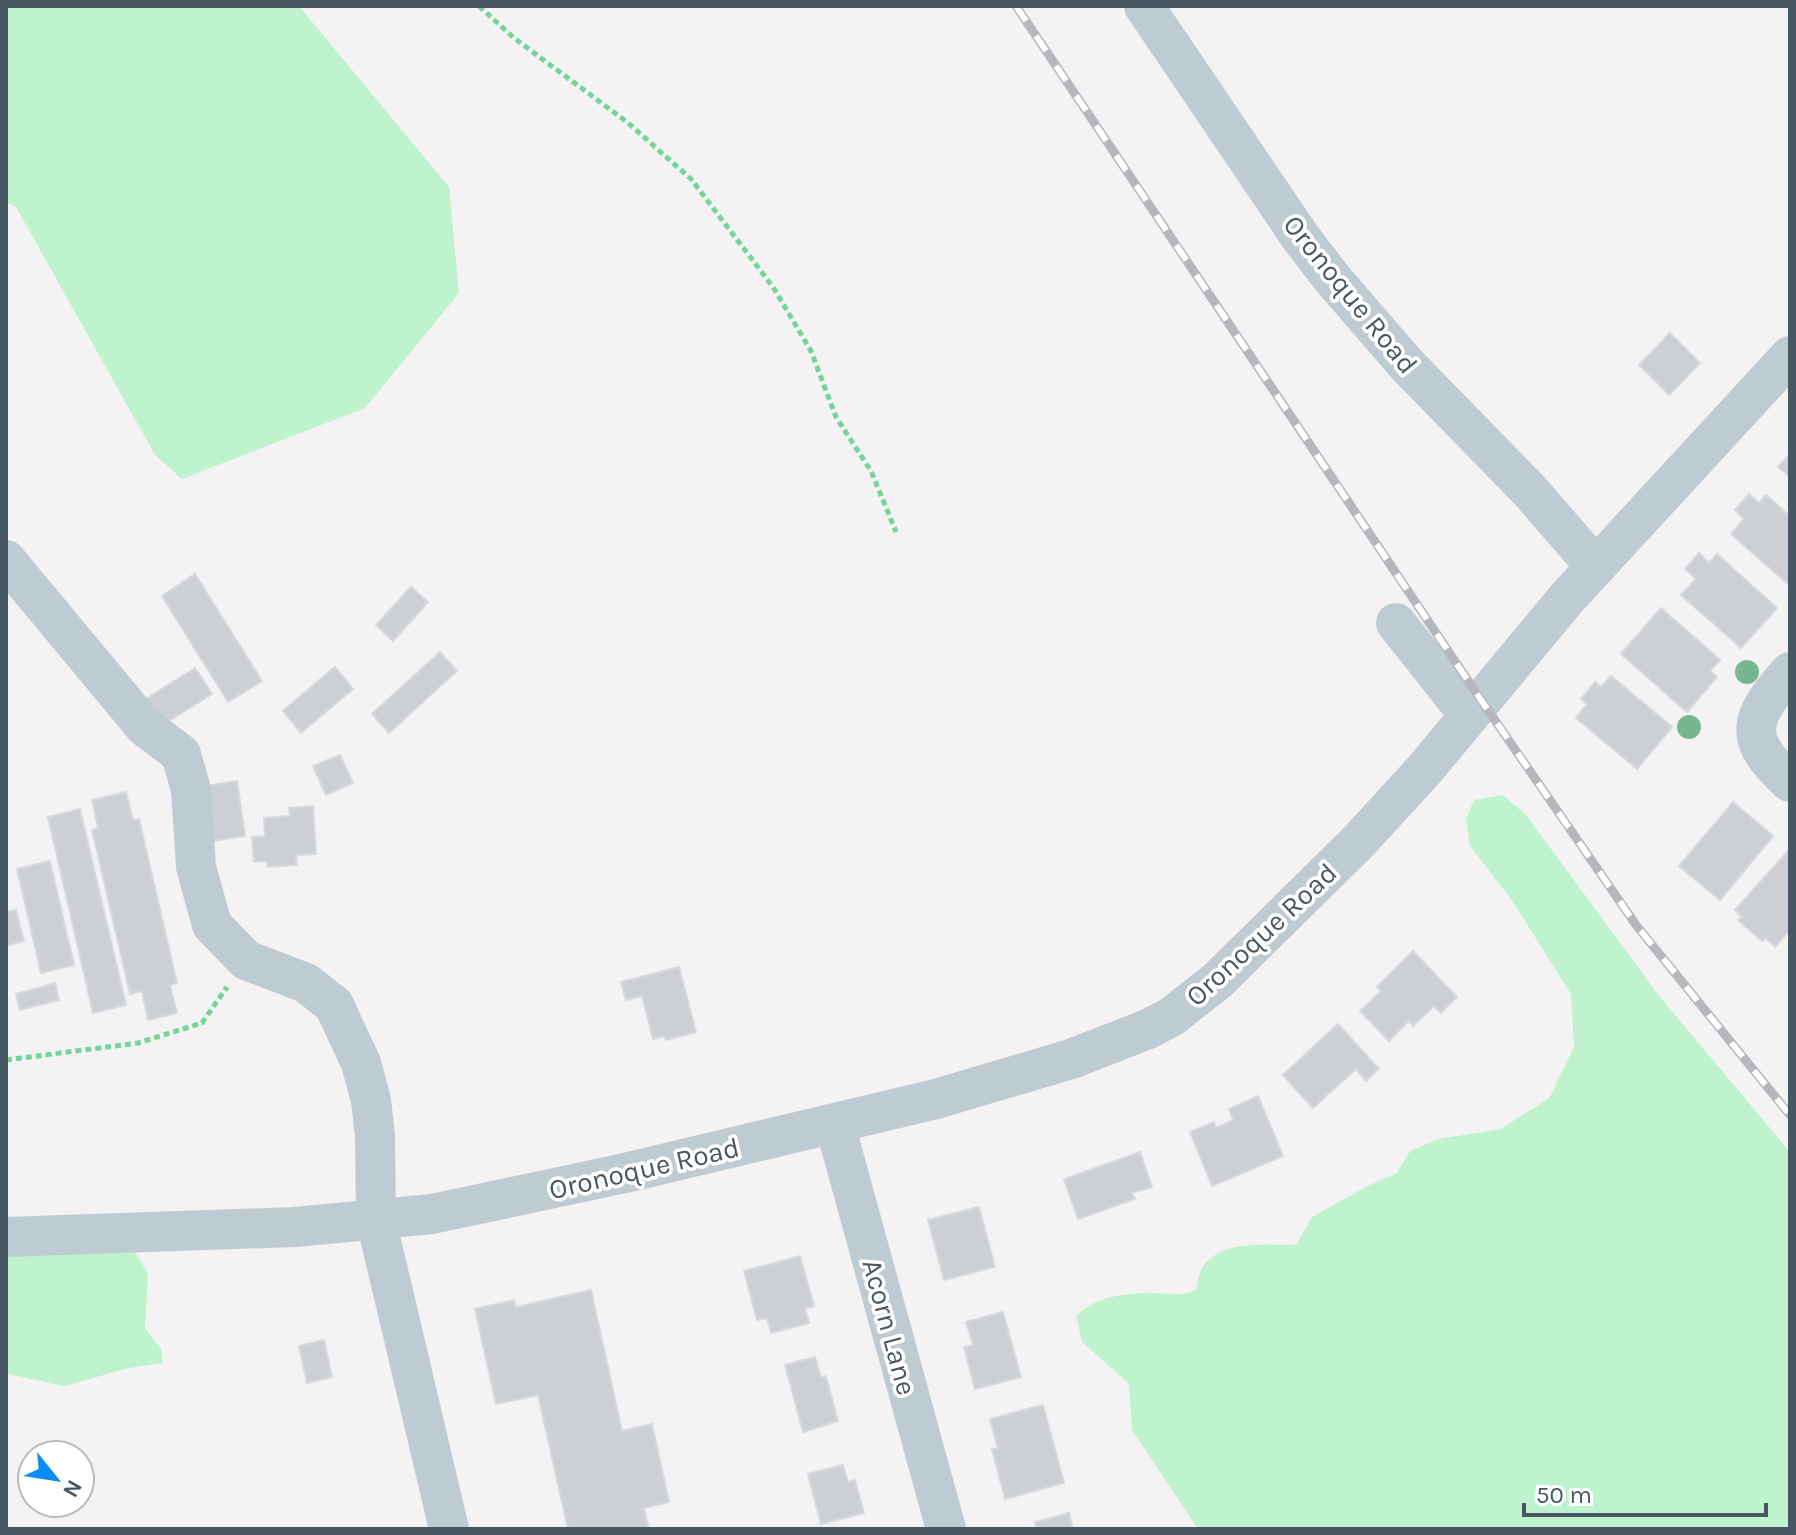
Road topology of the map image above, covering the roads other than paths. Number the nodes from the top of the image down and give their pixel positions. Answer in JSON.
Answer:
{"nodes":[{"id":1,"x":1144,"y":6,"type":"edge"},
{"id":2,"x":1790,"y":356,"type":"edge"},
{"id":3,"x":6,"y":560,"type":"edge"},
{"id":4,"x":1596,"y":567,"type":"junction"},
{"id":5,"x":1396,"y":623,"type":"dead end"},
{"id":6,"x":1790,"y":672,"type":"edge"},
{"id":7,"x":1469,"y":715,"type":"junction"},
{"id":8,"x":1790,"y":782,"type":"edge"},
{"id":9,"x":835,"y":1125,"type":"junction"},
{"id":10,"x":376,"y":1220,"type":"junction"},
{"id":11,"x":6,"y":1237,"type":"edge"},
{"id":12,"x":449,"y":1529,"type":"edge"},
{"id":13,"x":946,"y":1529,"type":"edge"}],
"edges":[{"from":1,"to":4,"type":"street","name":"Oronoque Road"},
{"from":2,"to":4,"type":"street"},
{"from":3,"to":10,"type":"street"},
{"from":4,"to":7,"type":"street","name":"Oronoque Road"},
{"from":5,"to":7,"type":"street"},
{"from":6,"to":8,"type":"street"},
{"from":7,"to":9,"type":"street","name":"Oronoque Road"},
{"from":9,"to":10,"type":"street","name":"Oronoque Road"},
{"from":9,"to":13,"type":"street","name":"Acorn Lane"},
{"from":10,"to":11,"type":"street","name":"Oronoque Road"},
{"from":10,"to":12,"type":"street"}]}
